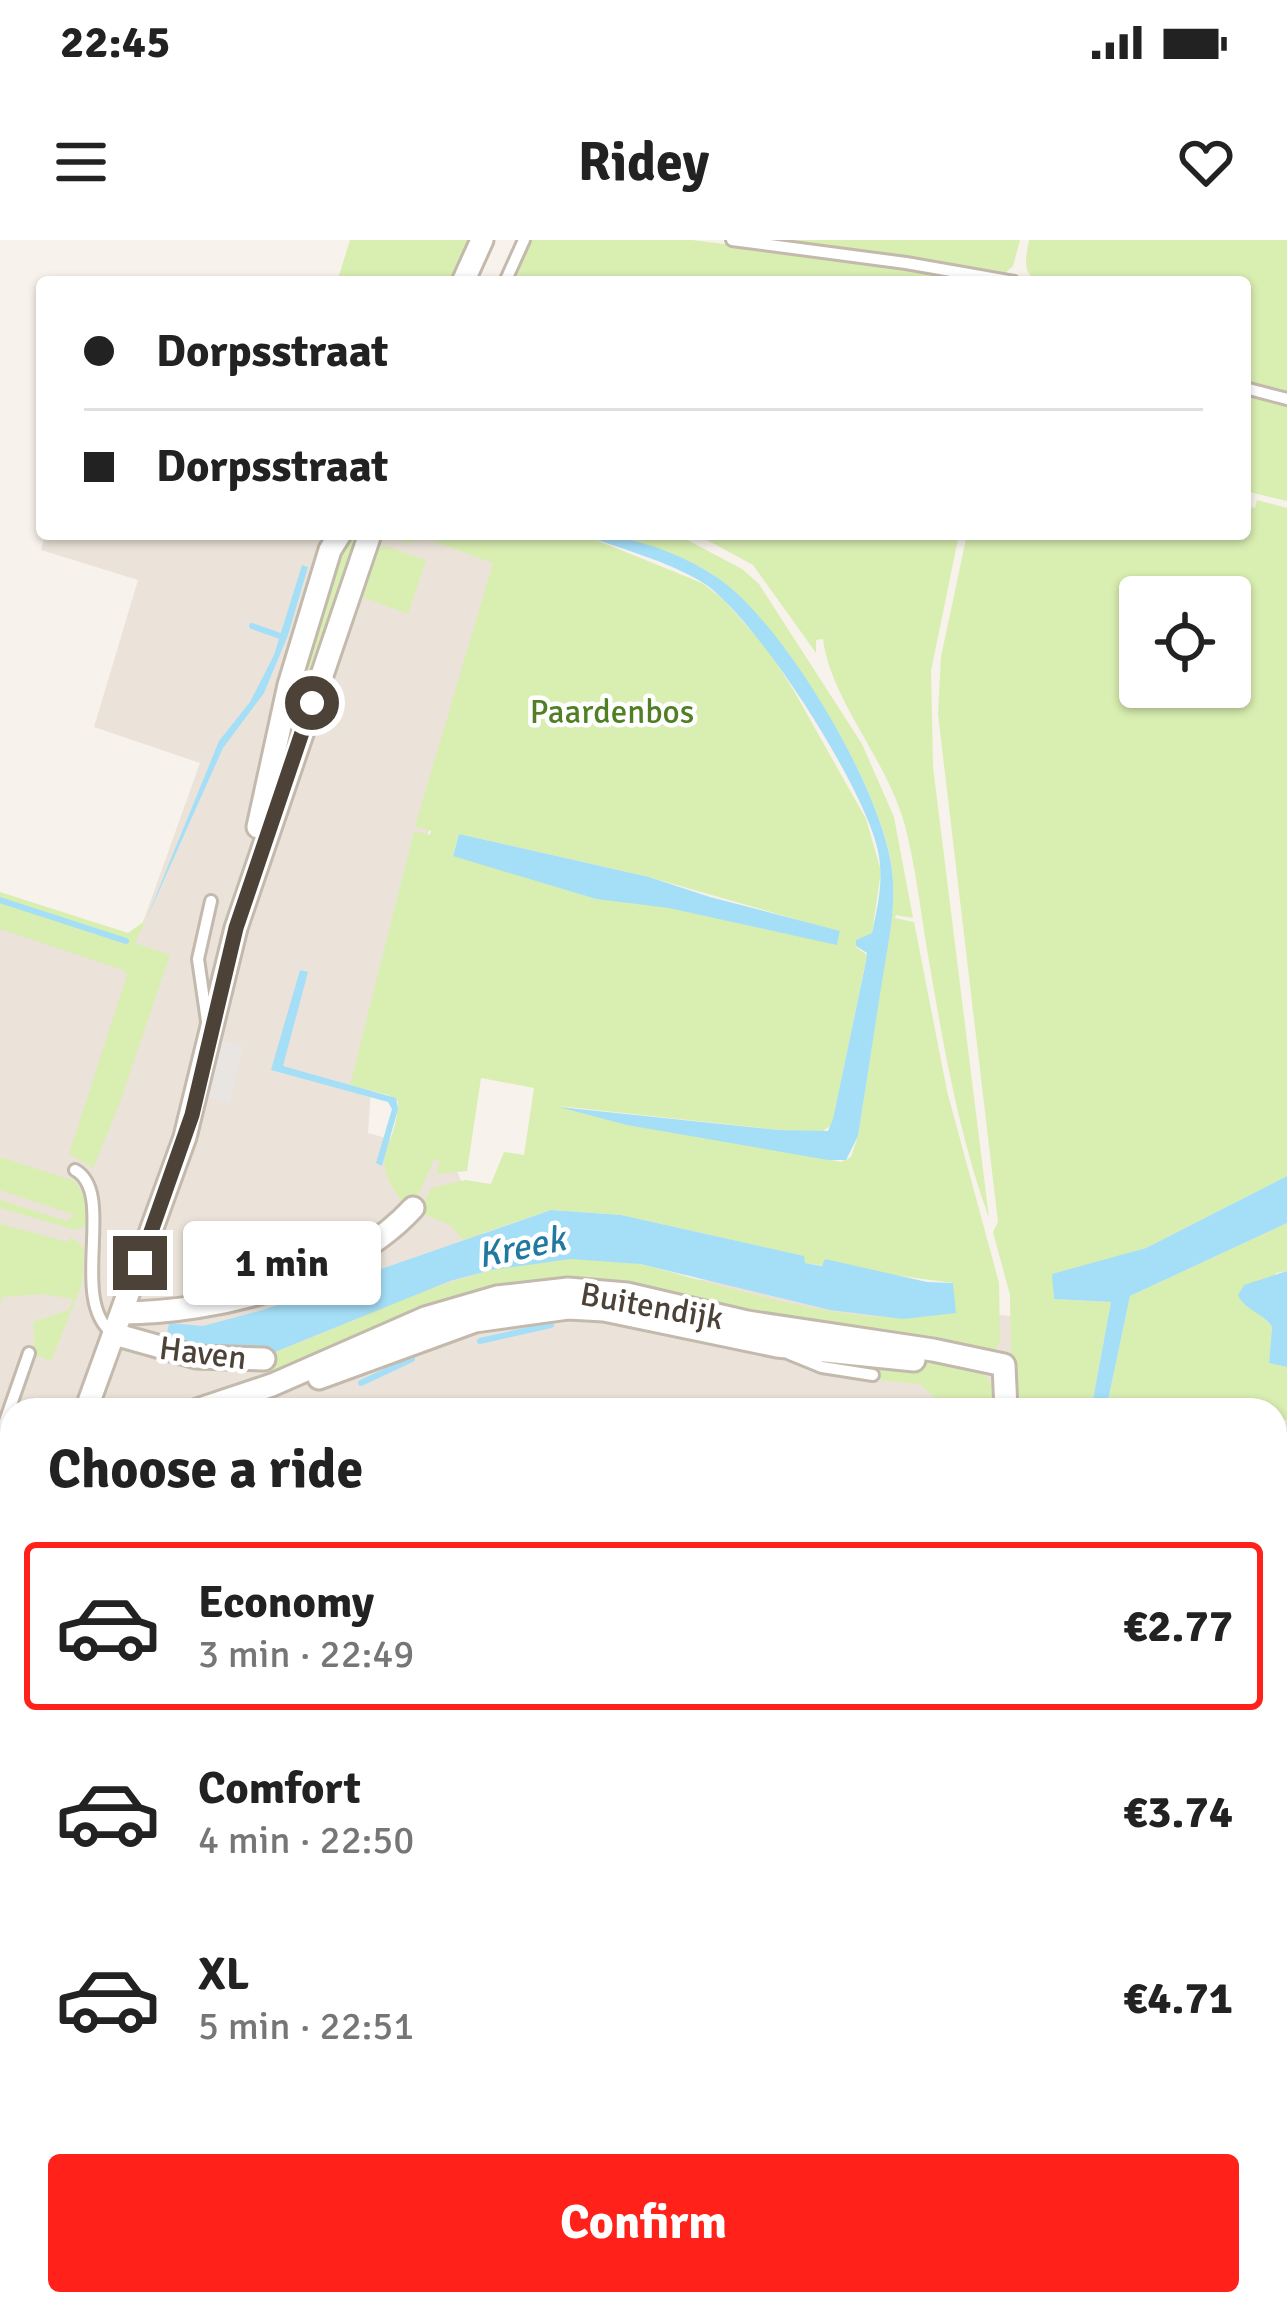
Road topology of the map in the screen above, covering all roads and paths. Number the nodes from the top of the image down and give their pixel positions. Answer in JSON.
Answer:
{"nodes":[{"id":1,"x":482,"y":240,"type":"edge"},
{"id":2,"x":524,"y":240,"type":"edge"},
{"id":3,"x":732,"y":240,"type":"edge"},
{"id":4,"x":466,"y":276,"type":"edge"},
{"id":5,"x":508,"y":276,"type":"edge"},
{"id":6,"x":982,"y":276,"type":"edge"},
{"id":7,"x":1251,"y":389,"type":"edge"},
{"id":8,"x":1287,"y":398,"type":"edge"},
{"id":9,"x":337,"y":540,"type":"edge"},
{"id":10,"x":368,"y":540,"type":"edge"},
{"id":11,"x":248,"y":893,"type":"junction"},
{"id":12,"x":211,"y":901,"type":"dead end"},
{"id":13,"x":210,"y":1038,"type":"junction"},
{"id":14,"x":74,"y":1170,"type":"dead end"},
{"id":15,"x":413,"y":1208,"type":"dead end"},
{"id":16,"x":148,"y":1313,"type":"junction"},
{"id":17,"x":118,"y":1324,"type":"junction"},
{"id":18,"x":142,"y":1344,"type":"junction"},
{"id":19,"x":777,"y":1346,"type":"junction"},
{"id":20,"x":29,"y":1353,"type":"dead end"},
{"id":21,"x":264,"y":1359,"type":"dead end"},
{"id":22,"x":974,"y":1360,"type":"junction"},
{"id":23,"x":873,"y":1375,"type":"dead end"},
{"id":24,"x":272,"y":1385,"type":"junction"},
{"id":25,"x":13,"y":1398,"type":"edge"},
{"id":26,"x":91,"y":1398,"type":"edge"},
{"id":27,"x":232,"y":1398,"type":"edge"},
{"id":28,"x":1005,"y":1398,"type":"edge"}],
"edges":[{"from":1,"to":4,"type":"street"},
{"from":2,"to":5,"type":"lane"},
{"from":3,"to":6,"type":"lane"},
{"from":7,"to":8,"type":"lane"},
{"from":9,"to":11,"type":"street"},
{"from":10,"to":11,"type":"street"},
{"from":11,"to":13,"type":"street"},
{"from":12,"to":13,"type":"lane"},
{"from":13,"to":17,"type":"street"},
{"from":14,"to":17,"type":"lane"},
{"from":15,"to":16,"type":"street","name":"Haven"},
{"from":16,"to":17,"type":"street","name":"Haven"},
{"from":16,"to":18,"type":"street","name":"Haven"},
{"from":17,"to":18,"type":"street","name":"Haven"},
{"from":17,"to":26,"type":"street"},
{"from":18,"to":21,"type":"street","name":"Haven"},
{"from":19,"to":22,"type":"street","name":"Buitendijk"},
{"from":19,"to":23,"type":"lane","name":"Buitendijk"},
{"from":19,"to":24,"type":"street","name":"Buitendijk"},
{"from":20,"to":25,"type":"lane"},
{"from":22,"to":24,"type":"street","name":"Buitendijk"},
{"from":22,"to":28,"type":"street","name":"Buitendijk"},
{"from":24,"to":27,"type":"street","name":"Buitendijk"}]}
